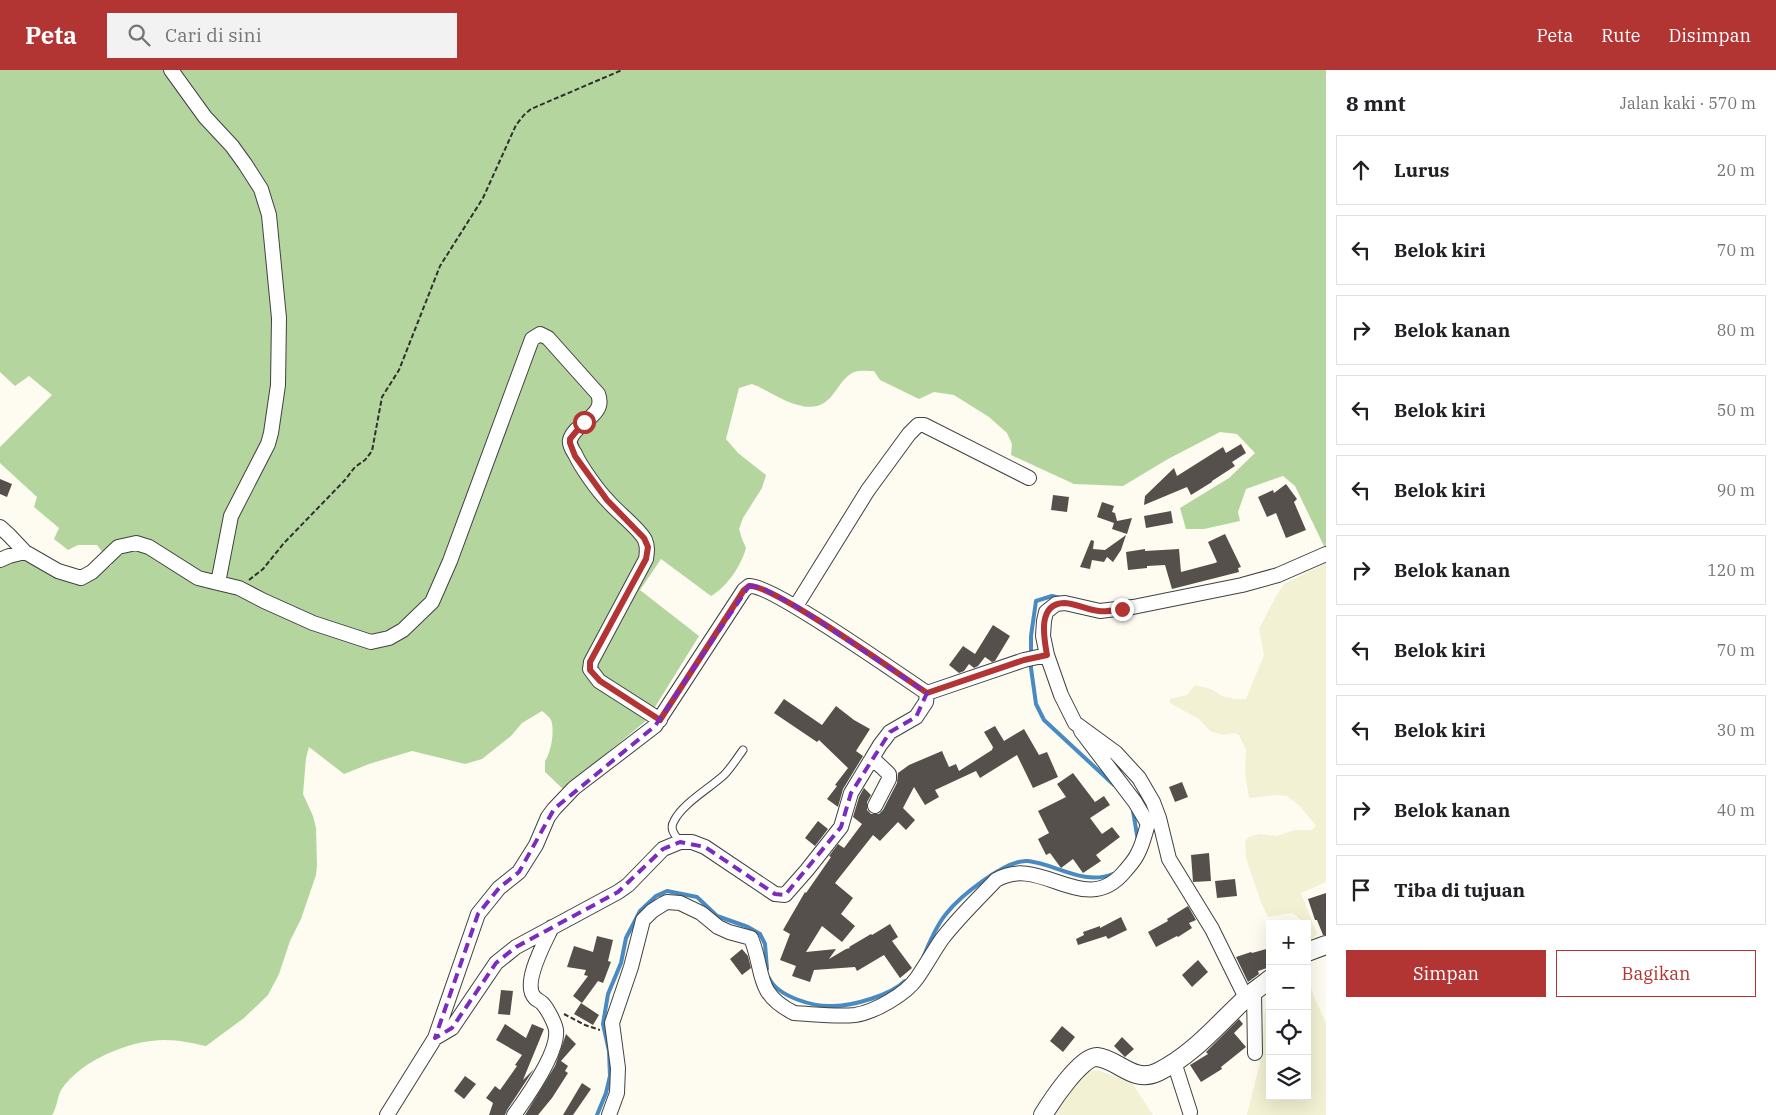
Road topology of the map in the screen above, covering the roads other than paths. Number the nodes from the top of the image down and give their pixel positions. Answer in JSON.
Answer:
{"nodes":[{"id":1,"x":171,"y":70,"type":"edge"},
{"id":2,"x":1028,"y":478,"type":"dead end"},
{"id":3,"x":0,"y":528,"type":"edge"},
{"id":4,"x":25,"y":552,"type":"junction"},
{"id":5,"x":1326,"y":554,"type":"edge"},
{"id":6,"x":0,"y":560,"type":"edge"},
{"id":7,"x":218,"y":583,"type":"junction"},
{"id":8,"x":796,"y":606,"type":"junction"},
{"id":9,"x":1047,"y":655,"type":"junction"},
{"id":10,"x":927,"y":693,"type":"junction"},
{"id":11,"x":660,"y":720,"type":"junction"},
{"id":12,"x":1075,"y":723,"type":"junction"},
{"id":13,"x":743,"y":750,"type":"dead end"},
{"id":14,"x":872,"y":758,"type":"junction"},
{"id":15,"x":875,"y":806,"type":"dead end"},
{"id":16,"x":1148,"y":824,"type":"junction"},
{"id":17,"x":680,"y":842,"type":"junction"},
{"id":18,"x":1169,"y":859,"type":"junction"},
{"id":19,"x":552,"y":927,"type":"junction"},
{"id":20,"x":1326,"y":945,"type":"edge"},
{"id":21,"x":1311,"y":951,"type":"edge"},
{"id":22,"x":1266,"y":982,"type":"edge"},
{"id":23,"x":1250,"y":995,"type":"junction"},
{"id":24,"x":435,"y":1038,"type":"junction"},
{"id":25,"x":1255,"y":1053,"type":"dead end"},
{"id":26,"x":1174,"y":1062,"type":"junction"},
{"id":27,"x":1190,"y":1112,"type":"dead end"},
{"id":28,"x":386,"y":1115,"type":"edge"},
{"id":29,"x":514,"y":1115,"type":"edge"},
{"id":30,"x":609,"y":1115,"type":"edge"},
{"id":31,"x":1043,"y":1115,"type":"edge"}],
"edges":[{"from":1,"to":7,"type":"street"},
{"from":2,"to":8,"type":"street"},
{"from":3,"to":4,"type":"street"},
{"from":4,"to":6,"type":"street"},
{"from":4,"to":7,"type":"street"},
{"from":5,"to":9,"type":"street"},
{"from":7,"to":11,"type":"street"},
{"from":8,"to":10,"type":"street"},
{"from":8,"to":11,"type":"street"},
{"from":9,"to":10,"type":"street"},
{"from":9,"to":12,"type":"street"},
{"from":10,"to":14,"type":"street"},
{"from":11,"to":24,"type":"street"},
{"from":12,"to":16,"type":"street"},
{"from":12,"to":18,"type":"street"},
{"from":13,"to":17,"type":"lane"},
{"from":14,"to":15,"type":"street"},
{"from":14,"to":17,"type":"street"},
{"from":16,"to":18,"type":"street"},
{"from":16,"to":30,"type":"street"},
{"from":17,"to":19,"type":"street"},
{"from":18,"to":23,"type":"street"},
{"from":19,"to":24,"type":"street"},
{"from":19,"to":29,"type":"street"},
{"from":20,"to":21,"type":"street"},
{"from":22,"to":23,"type":"street"},
{"from":23,"to":25,"type":"street"},
{"from":23,"to":26,"type":"street"},
{"from":24,"to":28,"type":"street"},
{"from":26,"to":27,"type":"street"},
{"from":26,"to":31,"type":"street"}]}
